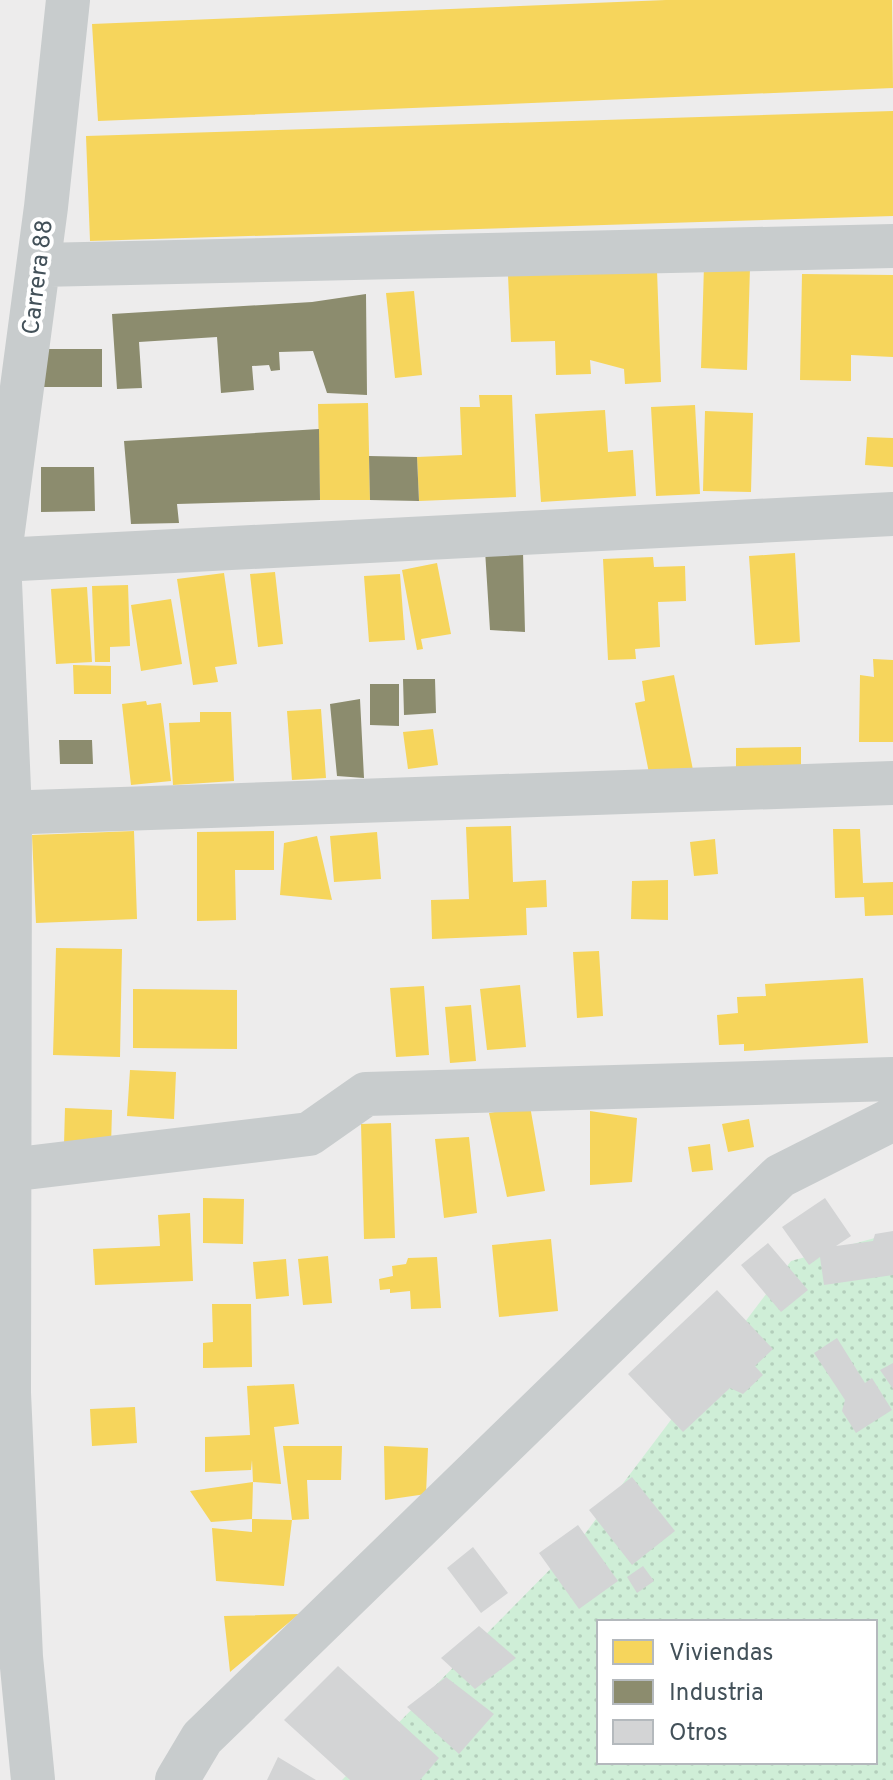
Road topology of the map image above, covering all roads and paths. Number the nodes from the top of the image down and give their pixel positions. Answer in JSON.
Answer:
{"nodes":[{"id":1,"x":68,"y":0,"type":"edge"},
{"id":2,"x":893,"y":246,"type":"edge"},
{"id":3,"x":39,"y":265,"type":"junction"},
{"id":4,"x":893,"y":514,"type":"edge"},
{"id":5,"x":0,"y":553,"type":"edge"},
{"id":6,"x":0,"y":560,"type":"edge"},
{"id":7,"x":0,"y":582,"type":"edge"},
{"id":8,"x":893,"y":783,"type":"edge"},
{"id":9,"x":5,"y":812,"type":"edge"},
{"id":10,"x":893,"y":1079,"type":"edge"},
{"id":11,"x":893,"y":1119,"type":"edge"},
{"id":12,"x":4,"y":1121,"type":"edge"},
{"id":13,"x":9,"y":1170,"type":"junction"},
{"id":14,"x":5,"y":1393,"type":"edge"},
{"id":15,"x":11,"y":1657,"type":"edge"},
{"id":16,"x":33,"y":1780,"type":"edge"},
{"id":17,"x":177,"y":1780,"type":"edge"}],
"edges":[{"from":1,"to":3,"type":"street","name":"Carrera 88"},
{"from":2,"to":3,"type":"street"},
{"from":3,"to":5,"type":"street","name":"Carrera 88"},
{"from":4,"to":6,"type":"street"},
{"from":7,"to":9,"type":"street"},
{"from":8,"to":9,"type":"street"},
{"from":9,"to":12,"type":"street"},
{"from":10,"to":13,"type":"street"},
{"from":11,"to":17,"type":"street"},
{"from":12,"to":13,"type":"street"},
{"from":13,"to":14,"type":"street"},
{"from":14,"to":15,"type":"street"},
{"from":15,"to":16,"type":"street"}]}
